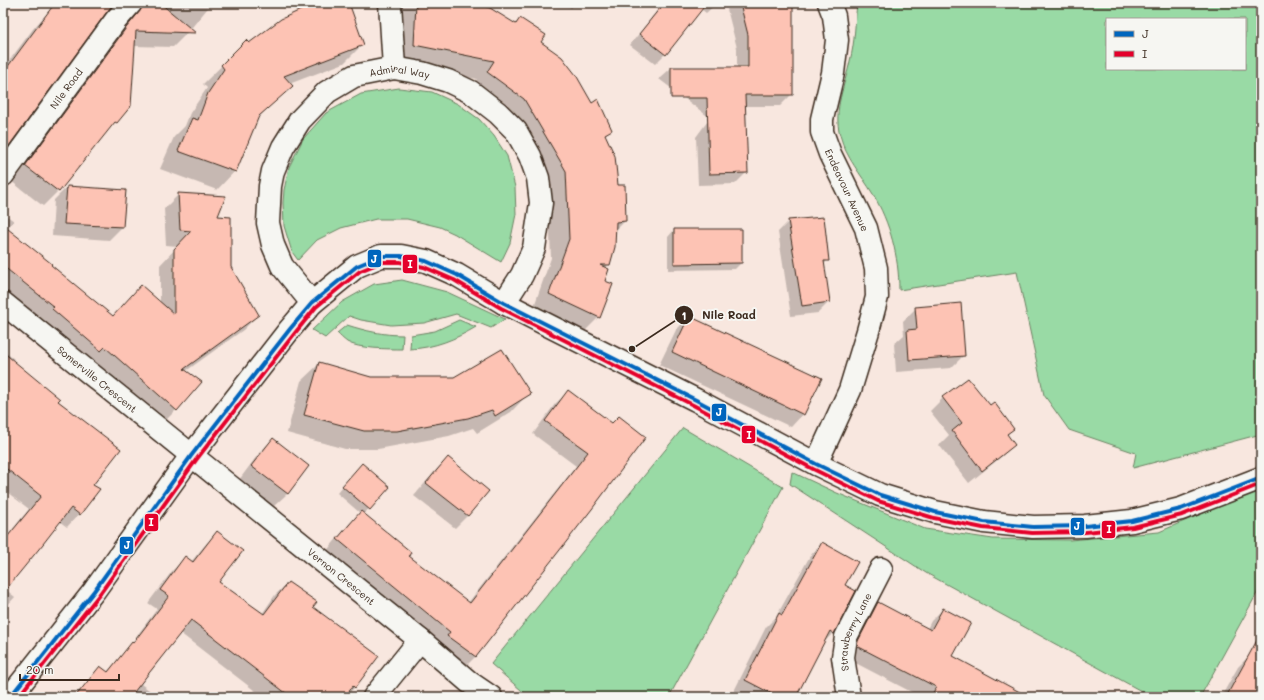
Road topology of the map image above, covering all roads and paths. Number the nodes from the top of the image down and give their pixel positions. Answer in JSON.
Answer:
{"nodes":[{"id":1,"x":131,"y":3,"type":"edge"},
{"id":2,"x":390,"y":3,"type":"edge"},
{"id":3,"x":829,"y":3,"type":"edge"},
{"id":4,"x":394,"y":68,"type":"junction"},
{"id":5,"x":3,"y":174,"type":"edge"},
{"id":6,"x":312,"y":303,"type":"junction"},
{"id":7,"x":504,"y":303,"type":"junction"},
{"id":8,"x":3,"y":304,"type":"edge"},
{"id":9,"x":191,"y":456,"type":"junction"},
{"id":10,"x":816,"y":464,"type":"junction"},
{"id":11,"x":1261,"y":478,"type":"edge"},
{"id":12,"x":881,"y":569,"type":"dead end"},
{"id":13,"x":420,"y":640,"type":"junction"},
{"id":14,"x":10,"y":697,"type":"edge"},
{"id":15,"x":374,"y":697,"type":"edge"},
{"id":16,"x":491,"y":697,"type":"edge"},
{"id":17,"x":850,"y":697,"type":"edge"}],
"edges":[{"from":1,"to":5,"type":"street","name":"Nile Road"},
{"from":2,"to":4,"type":"street"},
{"from":3,"to":10,"type":"street","name":"Endeavour Avenue"},
{"from":4,"to":6,"type":"street","name":"Admiral Way"},
{"from":4,"to":7,"type":"street","name":"Admiral Way"},
{"from":6,"to":7,"type":"street"},
{"from":6,"to":9,"type":"street"},
{"from":7,"to":10,"type":"street"},
{"from":8,"to":9,"type":"street","name":"Somerville Crescent"},
{"from":9,"to":13,"type":"street","name":"Vernon Crescent"},
{"from":9,"to":14,"type":"street"},
{"from":10,"to":11,"type":"street"},
{"from":12,"to":17,"type":"street","name":"Strawberry Lane"},
{"from":13,"to":15,"type":"street"},
{"from":13,"to":16,"type":"street","name":"Vernon Crescent"}]}
